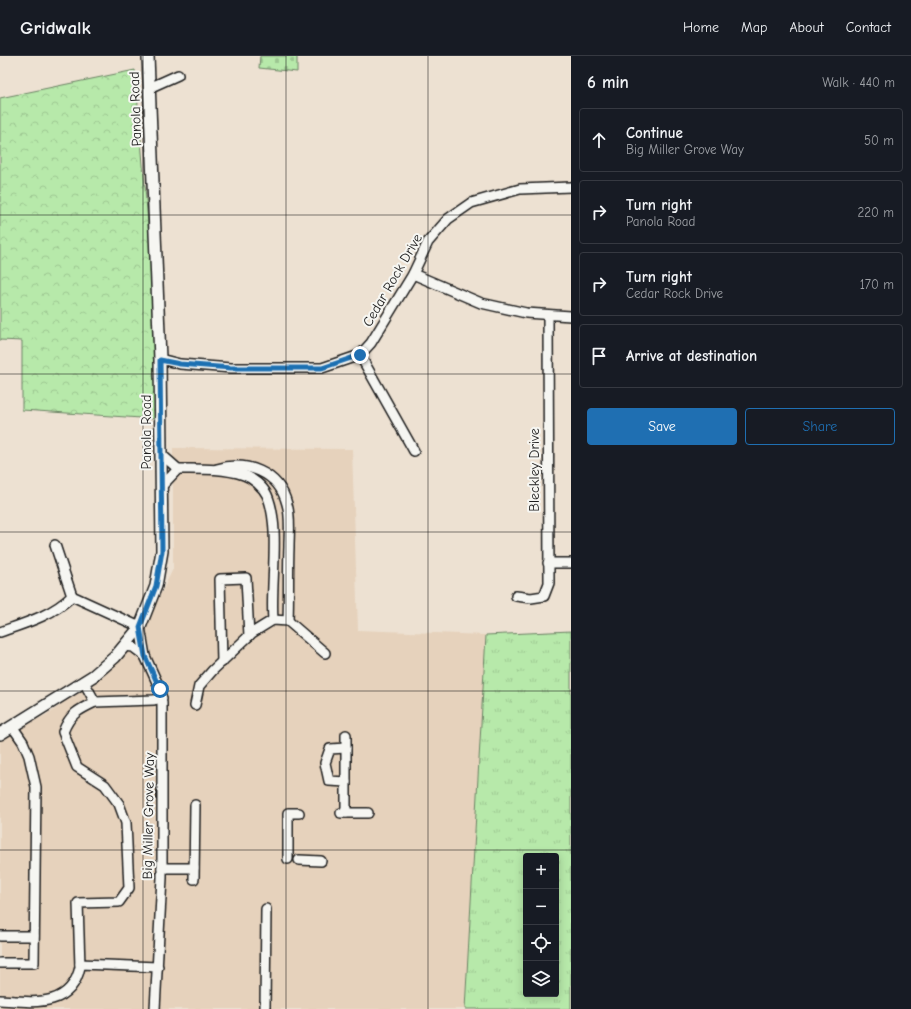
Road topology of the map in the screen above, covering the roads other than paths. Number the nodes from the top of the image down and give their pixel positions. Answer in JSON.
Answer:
{"nodes":[{"id":1,"x":148,"y":56,"type":"edge"},
{"id":2,"x":178,"y":75,"type":"dead end"},
{"id":3,"x":149,"y":88,"type":"junction"},
{"id":4,"x":571,"y":187,"type":"edge"},
{"id":5,"x":413,"y":274,"type":"junction"},
{"id":6,"x":548,"y":315,"type":"junction"},
{"id":7,"x":571,"y":316,"type":"edge"},
{"id":8,"x":360,"y":355,"type":"junction"},
{"id":9,"x":160,"y":360,"type":"junction"},
{"id":10,"x":414,"y":451,"type":"dead end"},
{"id":11,"x":161,"y":454,"type":"junction"},
{"id":12,"x":178,"y":469,"type":"junction"},
{"id":13,"x":215,"y":469,"type":"junction"},
{"id":14,"x":161,"y":488,"type":"junction"},
{"id":15,"x":272,"y":519,"type":"junction"},
{"id":16,"x":289,"y":519,"type":"junction"},
{"id":17,"x":55,"y":546,"type":"dead end"},
{"id":18,"x":548,"y":563,"type":"junction"},
{"id":19,"x":571,"y":563,"type":"edge"},
{"id":20,"x":72,"y":596,"type":"junction"},
{"id":21,"x":516,"y":596,"type":"dead end"},
{"id":22,"x":273,"y":620,"type":"junction"},
{"id":23,"x":288,"y":621,"type":"junction"},
{"id":24,"x":140,"y":627,"type":"junction"},
{"id":25,"x":0,"y":632,"type":"edge"},
{"id":26,"x":249,"y":636,"type":"junction"},
{"id":27,"x":124,"y":646,"type":"junction"},
{"id":28,"x":326,"y":653,"type":"dead end"},
{"id":29,"x":145,"y":656,"type":"junction"},
{"id":30,"x":222,"y":662,"type":"junction"},
{"id":31,"x":84,"y":682,"type":"junction"},
{"id":32,"x":162,"y":698,"type":"junction"},
{"id":33,"x":95,"y":702,"type":"junction"},
{"id":34,"x":195,"y":705,"type":"dead end"},
{"id":35,"x":12,"y":726,"type":"junction"},
{"id":36,"x":0,"y":734,"type":"edge"},
{"id":37,"x":346,"y":735,"type":"dead end"},
{"id":38,"x":346,"y":748,"type":"junction"},
{"id":39,"x":346,"y":782,"type":"junction"},
{"id":40,"x":195,"y":805,"type":"dead end"},
{"id":41,"x":299,"y":813,"type":"dead end"},
{"id":42,"x":368,"y":813,"type":"dead end"},
{"id":43,"x":288,"y":860,"type":"dead end"},
{"id":44,"x":299,"y":860,"type":"dead end"},
{"id":45,"x":321,"y":860,"type":"dead end"},
{"id":46,"x":162,"y":868,"type":"junction"},
{"id":47,"x":194,"y":868,"type":"junction"},
{"id":48,"x":194,"y":879,"type":"dead end"},
{"id":49,"x":266,"y":909,"type":"dead end"},
{"id":50,"x":0,"y":936,"type":"edge"},
{"id":51,"x":34,"y":936,"type":"junction"},
{"id":52,"x":0,"y":963,"type":"edge"},
{"id":53,"x":80,"y":964,"type":"junction"},
{"id":54,"x":158,"y":967,"type":"junction"},
{"id":55,"x":0,"y":1000,"type":"edge"},
{"id":56,"x":155,"y":1009,"type":"edge"},
{"id":57,"x":265,"y":1009,"type":"edge"}],
"edges":[{"from":1,"to":3,"type":"main road","name":"Panola Road"},
{"from":2,"to":3,"type":"street"},
{"from":3,"to":9,"type":"main road","name":"Panola Road"},
{"from":4,"to":5,"type":"street","name":"Cedar Rock Drive"},
{"from":5,"to":6,"type":"street"},
{"from":5,"to":8,"type":"street","name":"Cedar Rock Drive"},
{"from":6,"to":7,"type":"street"},
{"from":6,"to":18,"type":"street","name":"Bleckley Drive"},
{"from":8,"to":9,"type":"street"},
{"from":8,"to":10,"type":"street"},
{"from":9,"to":11,"type":"main road","name":"Panola Road"},
{"from":11,"to":12,"type":"street"},
{"from":11,"to":14,"type":"main road","name":"Panola Road"},
{"from":12,"to":13,"type":"street"},
{"from":12,"to":14,"type":"street"},
{"from":13,"to":15,"type":"street"},
{"from":13,"to":16,"type":"street"},
{"from":14,"to":24,"type":"main road","name":"Panola Road"},
{"from":15,"to":16,"type":"street"},
{"from":15,"to":22,"type":"street"},
{"from":16,"to":23,"type":"street"},
{"from":17,"to":20,"type":"street"},
{"from":18,"to":19,"type":"street"},
{"from":18,"to":21,"type":"street","name":"Bleckley Drive"},
{"from":20,"to":24,"type":"street"},
{"from":20,"to":25,"type":"street"},
{"from":22,"to":23,"type":"street"},
{"from":22,"to":26,"type":"street"},
{"from":23,"to":28,"type":"street"},
{"from":24,"to":27,"type":"main road","name":"Panola Road"},
{"from":24,"to":29,"type":"street","name":"Big Miller Grove Way"},
{"from":26,"to":30,"type":"street"},
{"from":26,"to":30,"type":"street"},
{"from":27,"to":29,"type":"street"},
{"from":27,"to":31,"type":"main road","name":"Panola Road"},
{"from":29,"to":32,"type":"street","name":"Big Miller Grove Way"},
{"from":30,"to":34,"type":"street"},
{"from":31,"to":33,"type":"street"},
{"from":31,"to":35,"type":"main road","name":"Panola Road"},
{"from":32,"to":33,"type":"street"},
{"from":32,"to":46,"type":"street","name":"Big Miller Grove Way"},
{"from":33,"to":53,"type":"street"},
{"from":35,"to":36,"type":"main road","name":"Panola Road"},
{"from":35,"to":51,"type":"street"},
{"from":37,"to":38,"type":"street"},
{"from":38,"to":39,"type":"street"},
{"from":38,"to":39,"type":"street"},
{"from":39,"to":42,"type":"street"},
{"from":40,"to":47,"type":"street"},
{"from":41,"to":43,"type":"street"},
{"from":44,"to":45,"type":"street"},
{"from":46,"to":47,"type":"street"},
{"from":46,"to":54,"type":"street","name":"Big Miller Grove Way"},
{"from":47,"to":48,"type":"street"},
{"from":49,"to":57,"type":"street"},
{"from":50,"to":51,"type":"street"},
{"from":51,"to":52,"type":"street"},
{"from":53,"to":54,"type":"street"},
{"from":53,"to":55,"type":"street"},
{"from":54,"to":56,"type":"street","name":"Big Miller Grove Way"}]}
